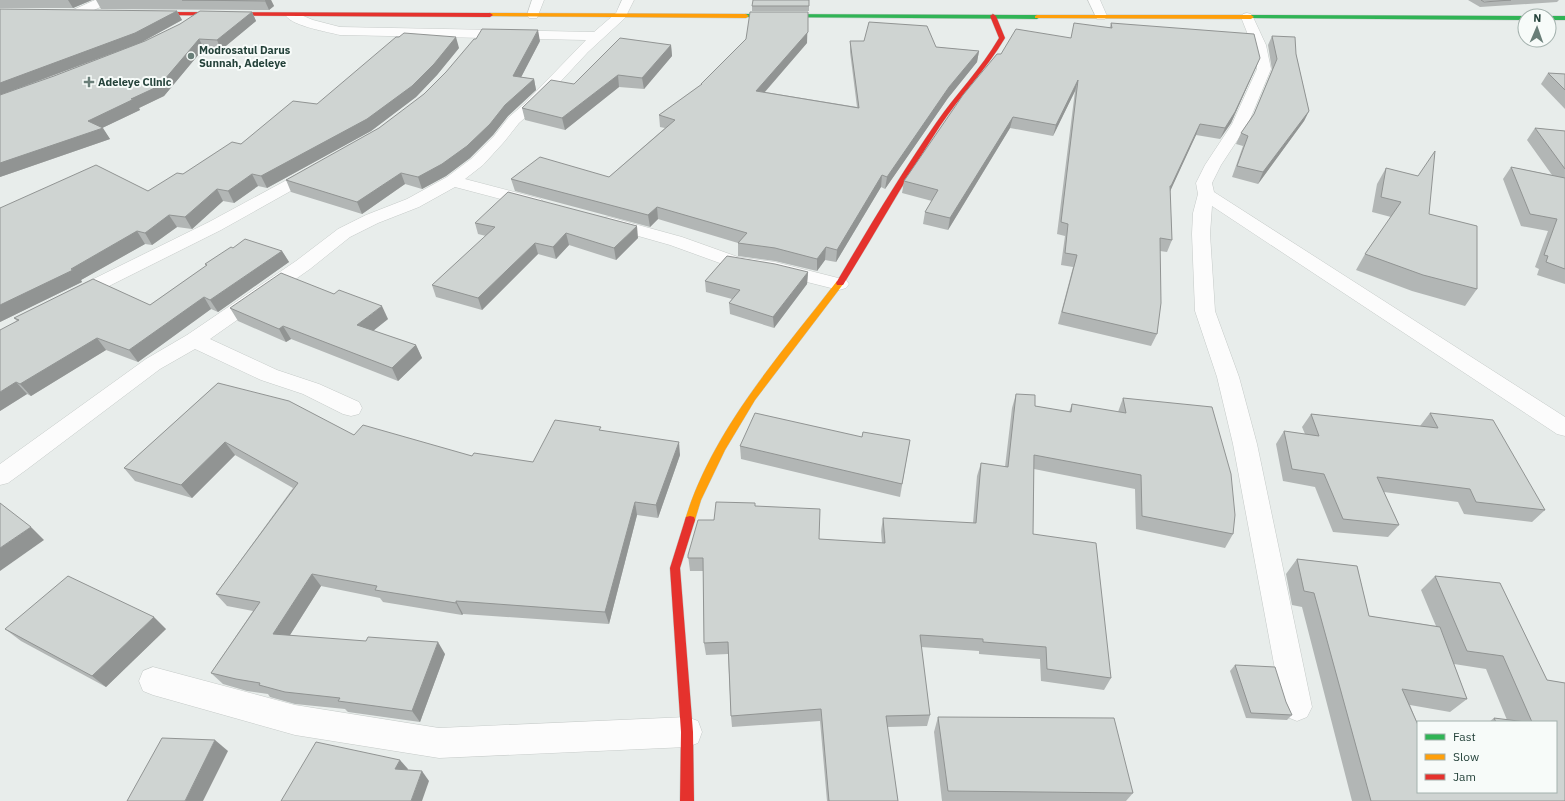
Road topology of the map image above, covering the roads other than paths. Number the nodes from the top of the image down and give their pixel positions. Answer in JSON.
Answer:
{"nodes":[{"id":1,"x":105,"y":0,"type":"edge"},
{"id":2,"x":538,"y":0,"type":"edge"},
{"id":3,"x":628,"y":0,"type":"edge"},
{"id":4,"x":1094,"y":0,"type":"edge"},
{"id":5,"x":73,"y":13,"type":"joint"},
{"id":6,"x":100,"y":13,"type":"edge"},
{"id":7,"x":140,"y":14,"type":"edge"},
{"id":8,"x":202,"y":15,"type":"junction"},
{"id":9,"x":532,"y":15,"type":"junction"},
{"id":10,"x":621,"y":15,"type":"junction"},
{"id":11,"x":292,"y":16,"type":"junction"},
{"id":12,"x":993,"y":16,"type":"junction"},
{"id":13,"x":1101,"y":16,"type":"junction"},
{"id":14,"x":1247,"y":17,"type":"junction"},
{"id":15,"x":1517,"y":18,"type":"edge"},
{"id":16,"x":186,"y":26,"type":"edge"},
{"id":17,"x":480,"y":34,"type":"junction"},
{"id":18,"x":596,"y":36,"type":"junction"},
{"id":19,"x":468,"y":49,"type":"edge"},
{"id":20,"x":331,"y":161,"type":"edge"},
{"id":21,"x":453,"y":181,"type":"junction"},
{"id":22,"x":1206,"y":194,"type":"junction"},
{"id":23,"x":552,"y":207,"type":"edge"},
{"id":24,"x":596,"y":219,"type":"edge"},
{"id":25,"x":839,"y":284,"type":"junction"},
{"id":26,"x":60,"y":302,"type":"edge"},
{"id":27,"x":194,"y":340,"type":"junction"},
{"id":28,"x":351,"y":408,"type":"dead end"},
{"id":29,"x":1565,"y":428,"type":"edge"},
{"id":30,"x":0,"y":476,"type":"edge"},
{"id":31,"x":153,"y":681,"type":"dead end"},
{"id":32,"x":1297,"y":707,"type":"dead end"},
{"id":33,"x":686,"y":732,"type":"junction"},
{"id":34,"x":687,"y":801,"type":"edge"}],
"edges":[{"from":1,"to":5,"type":"street"},
{"from":2,"to":9,"type":"street"},
{"from":3,"to":10,"type":"street"},
{"from":4,"to":13,"type":"street"},
{"from":5,"to":6,"type":"main road"},
{"from":7,"to":8,"type":"main road"},
{"from":8,"to":11,"type":"main road"},
{"from":8,"to":16,"type":"street"},
{"from":9,"to":10,"type":"main road"},
{"from":9,"to":11,"type":"main road"},
{"from":10,"to":12,"type":"main road"},
{"from":10,"to":18,"type":"street"},
{"from":11,"to":17,"type":"street"},
{"from":12,"to":13,"type":"main road"},
{"from":12,"to":25,"type":"main road"},
{"from":13,"to":14,"type":"main road"},
{"from":14,"to":15,"type":"main road"},
{"from":14,"to":22,"type":"street"},
{"from":17,"to":18,"type":"street"},
{"from":17,"to":19,"type":"street"},
{"from":18,"to":21,"type":"street"},
{"from":20,"to":26,"type":"street"},
{"from":21,"to":23,"type":"street"},
{"from":21,"to":27,"type":"street"},
{"from":22,"to":29,"type":"street"},
{"from":22,"to":32,"type":"street"},
{"from":24,"to":25,"type":"street"},
{"from":25,"to":33,"type":"main road"},
{"from":27,"to":28,"type":"street"},
{"from":27,"to":30,"type":"street"},
{"from":31,"to":33,"type":"street"},
{"from":33,"to":34,"type":"main road"}]}
